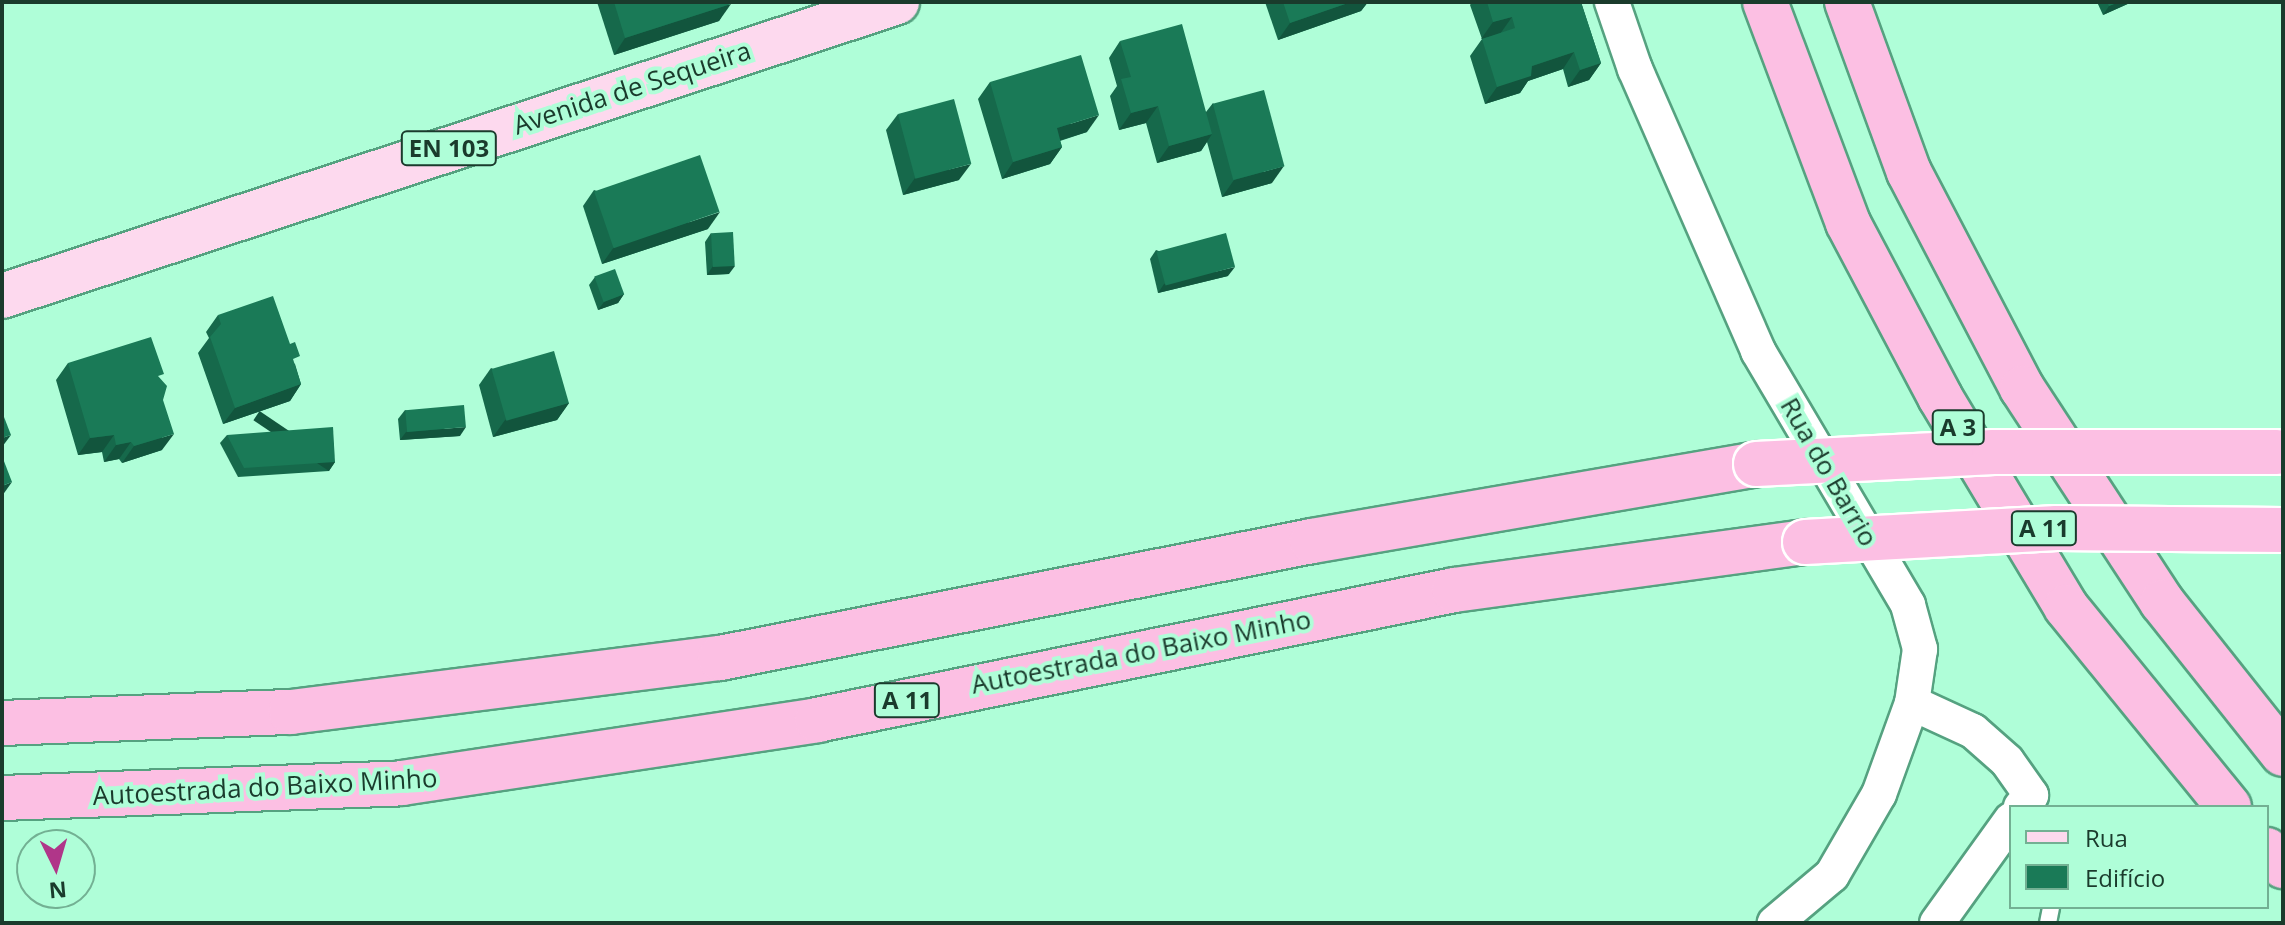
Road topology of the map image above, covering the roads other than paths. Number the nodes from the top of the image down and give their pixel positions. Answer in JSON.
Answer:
{"nodes":[{"id":1,"x":897,"y":2,"type":"edge"},
{"id":2,"x":1612,"y":2,"type":"edge"},
{"id":3,"x":1765,"y":2,"type":"edge"},
{"id":4,"x":1847,"y":2,"type":"edge"},
{"id":5,"x":2,"y":296,"type":"edge"},
{"id":6,"x":2280,"y":452,"type":"edge"},
{"id":7,"x":2283,"y":530,"type":"edge"},
{"id":8,"x":1912,"y":703,"type":"junction"},
{"id":9,"x":2,"y":723,"type":"edge"},
{"id":10,"x":2283,"y":754,"type":"edge"},
{"id":11,"x":2,"y":798,"type":"edge"},
{"id":12,"x":2024,"y":805,"type":"edge"},
{"id":13,"x":2227,"y":805,"type":"edge"},
{"id":14,"x":2009,"y":828,"type":"edge"},
{"id":15,"x":1775,"y":923,"type":"edge"},
{"id":16,"x":1937,"y":923,"type":"edge"}],
"edges":[{"from":1,"to":5,"type":"main road","name":"Avenida de Sequeira","number":"EN 103"},
{"from":2,"to":8,"type":"street","name":"Rua do Barrio"},
{"from":3,"to":13,"type":"highway","number":"A 3"},
{"from":4,"to":10,"type":"highway"},
{"from":6,"to":9,"type":"highway","bridge":true},
{"from":7,"to":11,"type":"highway","name":"Autoestrada do Baixo Minho","number":"A 11","bridge":true},
{"from":8,"to":12,"type":"street"},
{"from":8,"to":15,"type":"street","name":"Rua do Barrio"},
{"from":14,"to":16,"type":"street"}]}
